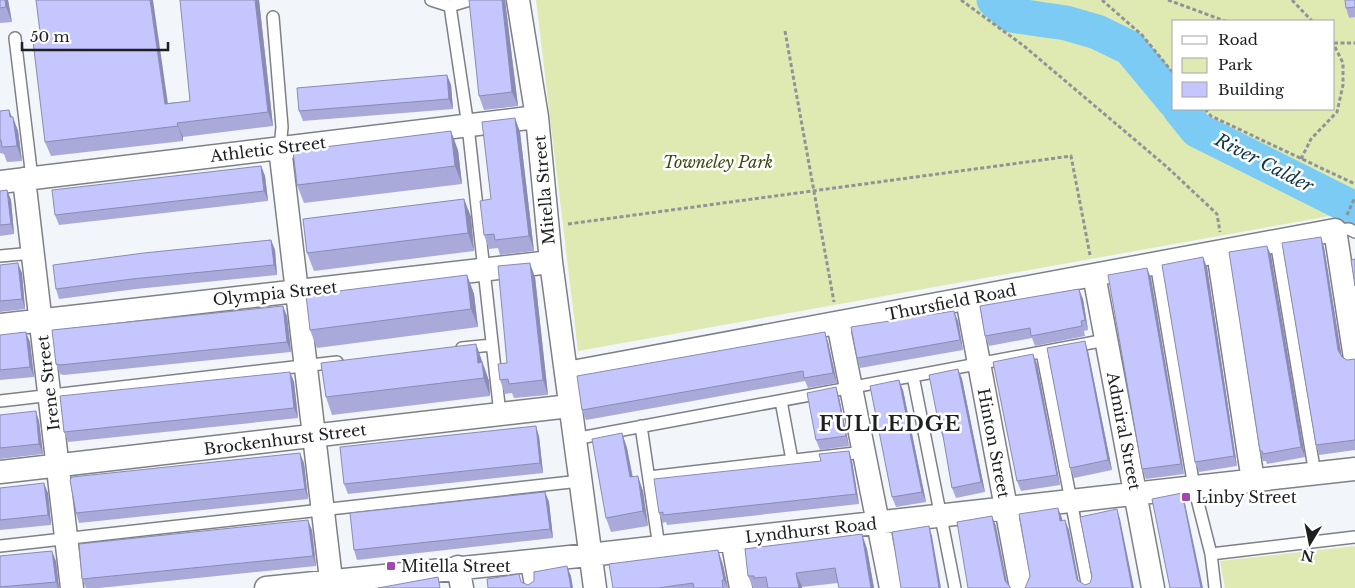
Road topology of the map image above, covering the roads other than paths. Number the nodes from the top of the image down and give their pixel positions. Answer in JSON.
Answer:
{"nodes":[{"id":1,"x":431,"y":0,"type":"edge"},
{"id":2,"x":470,"y":0,"type":"edge"},
{"id":3,"x":518,"y":0,"type":"edge"},
{"id":4,"x":450,"y":6,"type":"junction"},
{"id":5,"x":273,"y":17,"type":"dead end"},
{"id":6,"x":15,"y":38,"type":"dead end"},
{"id":7,"x":537,"y":118,"type":"junction"},
{"id":8,"x":468,"y":126,"type":"junction"},
{"id":9,"x":280,"y":148,"type":"junction"},
{"id":10,"x":28,"y":178,"type":"junction"},
{"id":11,"x":0,"y":182,"type":"edge"},
{"id":12,"x":1345,"y":227,"type":"edge"},
{"id":13,"x":1276,"y":241,"type":"junction"},
{"id":14,"x":1221,"y":251,"type":"junction"},
{"id":15,"x":33,"y":253,"type":"junction"},
{"id":16,"x":0,"y":256,"type":"edge"},
{"id":17,"x":551,"y":262,"type":"junction"},
{"id":18,"x":1156,"y":263,"type":"junction"},
{"id":19,"x":484,"y":270,"type":"junction"},
{"id":20,"x":1094,"y":275,"type":"junction"},
{"id":21,"x":297,"y":291,"type":"junction"},
{"id":22,"x":967,"y":299,"type":"junction"},
{"id":23,"x":40,"y":320,"type":"junction"},
{"id":24,"x":838,"y":323,"type":"junction"},
{"id":25,"x":0,"y":325,"type":"edge"},
{"id":26,"x":1106,"y":340,"type":"junction"},
{"id":27,"x":492,"y":345,"type":"junction"},
{"id":28,"x":453,"y":349,"type":"edge"},
{"id":29,"x":1042,"y":352,"type":"junction"},
{"id":30,"x":1355,"y":358,"type":"edge"},
{"id":31,"x":345,"y":362,"type":"edge"},
{"id":32,"x":979,"y":364,"type":"junction"},
{"id":33,"x":306,"y":366,"type":"junction"},
{"id":34,"x":567,"y":373,"type":"junction"},
{"id":35,"x":913,"y":376,"type":"junction"},
{"id":36,"x":851,"y":388,"type":"junction"},
{"id":37,"x":49,"y":395,"type":"junction"},
{"id":38,"x":0,"y":401,"type":"edge"},
{"id":39,"x":781,"y":401,"type":"junction"},
{"id":40,"x":570,"y":406,"type":"junction"},
{"id":41,"x":500,"y":414,"type":"junction"},
{"id":42,"x":641,"y":426,"type":"junction"},
{"id":43,"x":314,"y":436,"type":"junction"},
{"id":44,"x":574,"y":439,"type":"junction"},
{"id":45,"x":864,"y":452,"type":"junction"},
{"id":46,"x":792,"y":460,"type":"junction"},
{"id":47,"x":57,"y":466,"type":"junction"},
{"id":48,"x":1355,"y":469,"type":"edge"},
{"id":49,"x":0,"y":472,"type":"edge"},
{"id":50,"x":1315,"y":474,"type":"junction"},
{"id":51,"x":649,"y":476,"type":"junction"},
{"id":52,"x":580,"y":480,"type":"junction"},
{"id":53,"x":1253,"y":480,"type":"junction"},
{"id":54,"x":1194,"y":487,"type":"junction"},
{"id":55,"x":1136,"y":494,"type":"junction"},
{"id":56,"x":1070,"y":501,"type":"junction"},
{"id":57,"x":1007,"y":508,"type":"junction"},
{"id":58,"x":322,"y":510,"type":"junction"},
{"id":59,"x":941,"y":516,"type":"junction"},
{"id":60,"x":879,"y":523,"type":"junction"},
{"id":61,"x":1355,"y":537,"type":"edge"},
{"id":62,"x":66,"y":539,"type":"junction"},
{"id":63,"x":732,"y":539,"type":"junction"},
{"id":64,"x":0,"y":546,"type":"edge"},
{"id":65,"x":659,"y":547,"type":"junction"},
{"id":66,"x":1211,"y":554,"type":"junction"},
{"id":67,"x":589,"y":555,"type":"junction"},
{"id":68,"x":526,"y":561,"type":"junction"},
{"id":69,"x":460,"y":578,"type":"edge"},
{"id":70,"x":395,"y":581,"type":"edge"},
{"id":71,"x":332,"y":584,"type":"edge"},
{"id":72,"x":72,"y":588,"type":"edge"},
{"id":73,"x":266,"y":588,"type":"edge"},
{"id":74,"x":531,"y":588,"type":"edge"},
{"id":75,"x":595,"y":588,"type":"edge"},
{"id":76,"x":741,"y":588,"type":"edge"},
{"id":77,"x":890,"y":588,"type":"edge"},
{"id":78,"x":956,"y":588,"type":"edge"},
{"id":79,"x":1021,"y":588,"type":"edge"},
{"id":80,"x":1088,"y":588,"type":"edge"},
{"id":81,"x":1153,"y":588,"type":"edge"},
{"id":82,"x":1215,"y":588,"type":"edge"}],
"edges":[{"from":1,"to":4,"type":"lane"},
{"from":2,"to":4,"type":"lane"},
{"from":3,"to":7,"type":"street","name":"Mitella Street"},
{"from":4,"to":8,"type":"lane"},
{"from":5,"to":9,"type":"lane"},
{"from":6,"to":10,"type":"lane"},
{"from":7,"to":8,"type":"street","name":"Athletic Street"},
{"from":7,"to":17,"type":"street","name":"Mitella Street"},
{"from":8,"to":9,"type":"street","name":"Athletic Street"},
{"from":8,"to":19,"type":"lane"},
{"from":9,"to":10,"type":"street","name":"Athletic Street"},
{"from":9,"to":21,"type":"street"},
{"from":10,"to":11,"type":"street","name":"Athletic Street"},
{"from":10,"to":15,"type":"street","name":"Irene Street"},
{"from":12,"to":13,"type":"street","name":"Thursfield Road"},
{"from":12,"to":30,"type":"street"},
{"from":13,"to":14,"type":"street","name":"Thursfield Road"},
{"from":13,"to":50,"type":"lane"},
{"from":14,"to":18,"type":"street","name":"Thursfield Road"},
{"from":14,"to":53,"type":"street"},
{"from":15,"to":16,"type":"lane"},
{"from":15,"to":23,"type":"street","name":"Irene Street"},
{"from":17,"to":19,"type":"street","name":"Olympia Street"},
{"from":17,"to":34,"type":"street","name":"Mitella Street"},
{"from":18,"to":20,"type":"street","name":"Thursfield Road"},
{"from":18,"to":54,"type":"lane"},
{"from":19,"to":21,"type":"street","name":"Olympia Street"},
{"from":19,"to":27,"type":"lane"},
{"from":20,"to":22,"type":"street","name":"Thursfield Road"},
{"from":20,"to":26,"type":"street","name":"Admiral Street"},
{"from":21,"to":23,"type":"street","name":"Olympia Street"},
{"from":21,"to":33,"type":"street"},
{"from":22,"to":24,"type":"street","name":"Thursfield Road"},
{"from":22,"to":32,"type":"street","name":"Hinton Street"},
{"from":23,"to":25,"type":"street","name":"Olympia Street"},
{"from":23,"to":37,"type":"street","name":"Irene Street"},
{"from":24,"to":34,"type":"street","name":"Thursfield Road"},
{"from":24,"to":36,"type":"street"},
{"from":26,"to":29,"type":"lane"},
{"from":26,"to":55,"type":"street","name":"Admiral Street"},
{"from":27,"to":28,"type":"lane"},
{"from":27,"to":41,"type":"lane"},
{"from":29,"to":32,"type":"lane"},
{"from":29,"to":56,"type":"lane"},
{"from":31,"to":33,"type":"lane"},
{"from":32,"to":35,"type":"lane"},
{"from":32,"to":57,"type":"street","name":"Hinton Street"},
{"from":33,"to":37,"type":"lane"},
{"from":33,"to":43,"type":"street"},
{"from":34,"to":40,"type":"street","name":"Mitella Street"},
{"from":35,"to":36,"type":"lane"},
{"from":35,"to":59,"type":"lane"},
{"from":36,"to":39,"type":"lane"},
{"from":36,"to":45,"type":"street"},
{"from":37,"to":38,"type":"lane"},
{"from":37,"to":47,"type":"street","name":"Irene Street"},
{"from":39,"to":42,"type":"lane"},
{"from":39,"to":46,"type":"lane"},
{"from":40,"to":41,"type":"street","name":"Brockenhurst Street"},
{"from":40,"to":44,"type":"street","name":"Mitella Street"},
{"from":41,"to":43,"type":"street","name":"Brockenhurst Street"},
{"from":42,"to":44,"type":"lane"},
{"from":42,"to":51,"type":"lane"},
{"from":43,"to":47,"type":"street","name":"Brockenhurst Street"},
{"from":43,"to":58,"type":"street"},
{"from":44,"to":52,"type":"street","name":"Mitella Street"},
{"from":45,"to":46,"type":"lane"},
{"from":45,"to":60,"type":"street"},
{"from":46,"to":51,"type":"lane"},
{"from":47,"to":49,"type":"street","name":"Brockenhurst Street"},
{"from":47,"to":62,"type":"street","name":"Irene Street"},
{"from":48,"to":50,"type":"street","name":"Lyndhurst Road"},
{"from":50,"to":53,"type":"street","name":"Lyndhurst Road"},
{"from":51,"to":65,"type":"lane"},
{"from":52,"to":58,"type":"lane"},
{"from":52,"to":67,"type":"street","name":"Mitella Street"},
{"from":53,"to":54,"type":"street","name":"Lyndhurst Road"},
{"from":54,"to":55,"type":"street","name":"Lyndhurst Road"},
{"from":54,"to":66,"type":"lane"},
{"from":55,"to":56,"type":"street","name":"Lyndhurst Road"},
{"from":55,"to":81,"type":"street","name":"Admiral Street"},
{"from":56,"to":57,"type":"street","name":"Lyndhurst Road"},
{"from":56,"to":80,"type":"lane"},
{"from":57,"to":59,"type":"street","name":"Lyndhurst Road"},
{"from":57,"to":79,"type":"street","name":"Hinton Street"},
{"from":58,"to":62,"type":"lane"},
{"from":58,"to":71,"type":"street"},
{"from":59,"to":60,"type":"street","name":"Lyndhurst Road"},
{"from":59,"to":78,"type":"lane"},
{"from":60,"to":63,"type":"street","name":"Lyndhurst Road"},
{"from":60,"to":77,"type":"street"},
{"from":61,"to":66,"type":"lane"},
{"from":62,"to":64,"type":"lane"},
{"from":62,"to":72,"type":"street","name":"Irene Street"},
{"from":63,"to":65,"type":"street","name":"Lyndhurst Road"},
{"from":63,"to":76,"type":"street"},
{"from":65,"to":67,"type":"street","name":"Lyndhurst Road"},
{"from":66,"to":82,"type":"lane"},
{"from":67,"to":68,"type":"street","name":"Lyndhurst Road"},
{"from":67,"to":75,"type":"street","name":"Mitella Street"},
{"from":68,"to":69,"type":"street","name":"Lyndhurst Road"},
{"from":68,"to":74,"type":"lane"},
{"from":69,"to":70,"type":"street","name":"Lyndhurst Road"},
{"from":70,"to":71,"type":"street","name":"Lyndhurst Road"},
{"from":71,"to":73,"type":"street","name":"Lyndhurst Road"}]}
